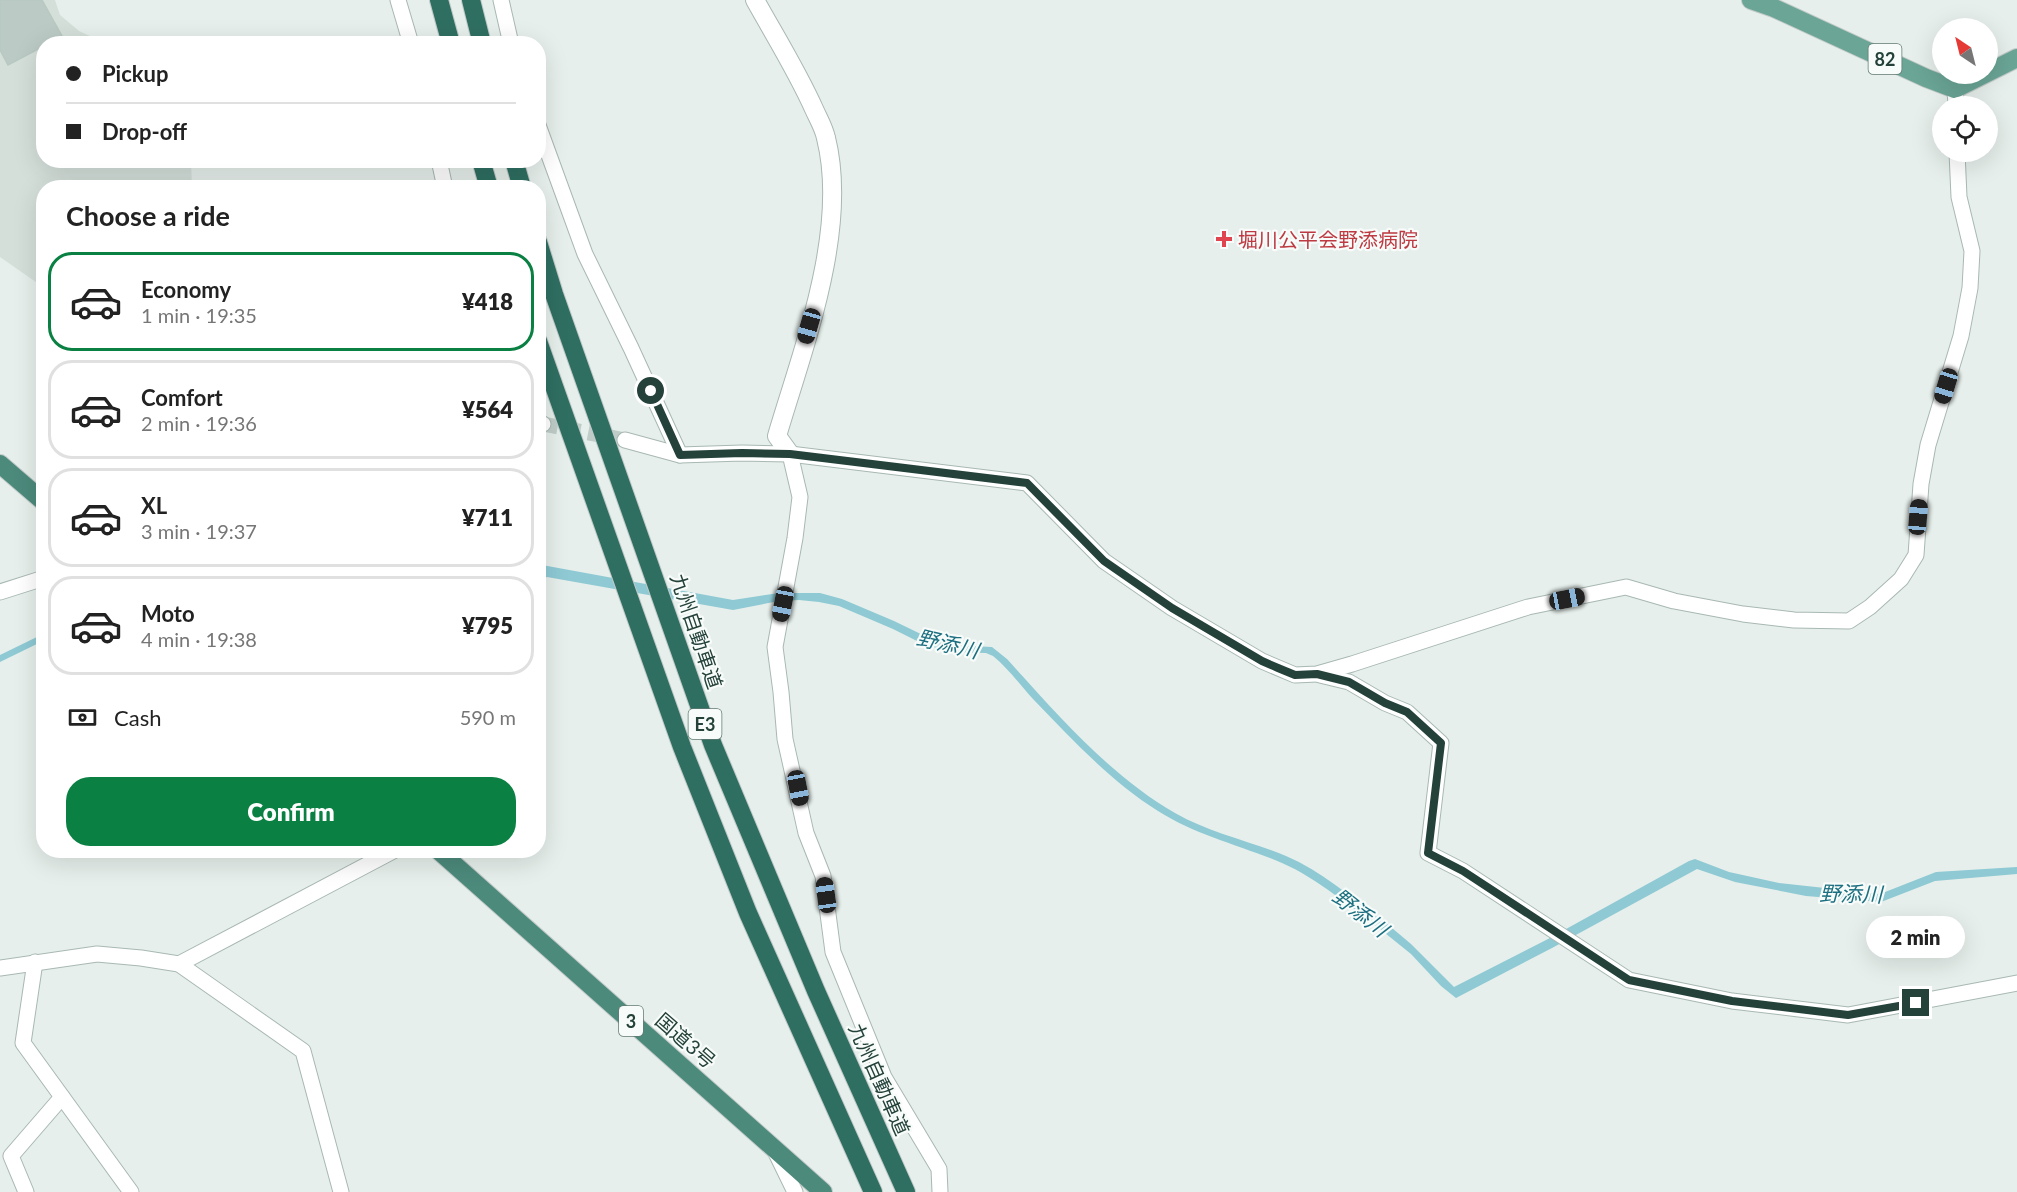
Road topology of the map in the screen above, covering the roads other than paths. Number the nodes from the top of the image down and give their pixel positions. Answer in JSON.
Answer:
{"nodes":[{"id":1,"x":398,"y":0,"type":"edge"},
{"id":2,"x":440,"y":0,"type":"edge"},
{"id":3,"x":471,"y":0,"type":"edge"},
{"id":4,"x":501,"y":0,"type":"edge"},
{"id":5,"x":756,"y":0,"type":"edge"},
{"id":6,"x":1751,"y":0,"type":"edge"},
{"id":7,"x":409,"y":36,"type":"edge"},
{"id":8,"x":449,"y":36,"type":"edge"},
{"id":9,"x":480,"y":36,"type":"edge"},
{"id":10,"x":509,"y":36,"type":"edge"},
{"id":11,"x":2017,"y":58,"type":"edge"},
{"id":12,"x":1952,"y":96,"type":"edge"},
{"id":13,"x":1958,"y":96,"type":"edge"},
{"id":14,"x":546,"y":147,"type":"edge"},
{"id":15,"x":1957,"y":162,"type":"edge"},
{"id":16,"x":546,"y":268,"type":"edge"},
{"id":17,"x":546,"y":364,"type":"edge"},
{"id":18,"x":626,"y":440,"type":"tunnel mouth"},
{"id":19,"x":790,"y":454,"type":"junction"},
{"id":20,"x":680,"y":455,"type":"junction"},
{"id":21,"x":0,"y":464,"type":"edge"},
{"id":22,"x":36,"y":495,"type":"edge"},
{"id":23,"x":36,"y":581,"type":"edge"},
{"id":24,"x":0,"y":592,"type":"edge"},
{"id":25,"x":1317,"y":674,"type":"junction"},
{"id":26,"x":380,"y":858,"type":"edge"},
{"id":27,"x":447,"y":858,"type":"edge"},
{"id":28,"x":35,"y":962,"type":"junction"},
{"id":29,"x":179,"y":964,"type":"junction"},
{"id":30,"x":0,"y":968,"type":"edge"},
{"id":31,"x":2017,"y":983,"type":"edge"},
{"id":32,"x":62,"y":1097,"type":"junction"},
{"id":33,"x":774,"y":1149,"type":"junction"},
{"id":34,"x":26,"y":1192,"type":"edge"},
{"id":35,"x":131,"y":1192,"type":"edge"},
{"id":36,"x":341,"y":1192,"type":"edge"},
{"id":37,"x":795,"y":1192,"type":"edge"},
{"id":38,"x":823,"y":1192,"type":"edge"},
{"id":39,"x":873,"y":1192,"type":"edge"},
{"id":40,"x":906,"y":1192,"type":"edge"},
{"id":41,"x":940,"y":1192,"type":"edge"}],
"edges":[{"from":1,"to":7,"type":"street"},
{"from":2,"to":8,"type":"highway"},
{"from":3,"to":9,"type":"highway"},
{"from":4,"to":10,"type":"street"},
{"from":5,"to":19,"type":"street"},
{"from":6,"to":12,"type":"main road","number":"82"},
{"from":11,"to":13,"type":"main road","number":"82"},
{"from":14,"to":20,"type":"street"},
{"from":15,"to":25,"type":"street"},
{"from":16,"to":40,"type":"highway","name":"九州自動車道","number":"E3"},
{"from":17,"to":39,"type":"highway","number":"E3"},
{"from":18,"to":20,"type":"street"},
{"from":19,"to":20,"type":"street"},
{"from":19,"to":25,"type":"street"},
{"from":19,"to":41,"type":"street"},
{"from":21,"to":22,"type":"highway"},
{"from":23,"to":24,"type":"street"},
{"from":25,"to":31,"type":"street"},
{"from":26,"to":29,"type":"street"},
{"from":27,"to":33,"type":"highway","name":"国道3号","number":"3"},
{"from":28,"to":29,"type":"street"},
{"from":28,"to":30,"type":"street"},
{"from":28,"to":32,"type":"street"},
{"from":29,"to":36,"type":"street"},
{"from":32,"to":34,"type":"street"},
{"from":32,"to":35,"type":"street"},
{"from":33,"to":37,"type":"street"},
{"from":33,"to":38,"type":"highway","name":"国道3号","number":"3"}]}
